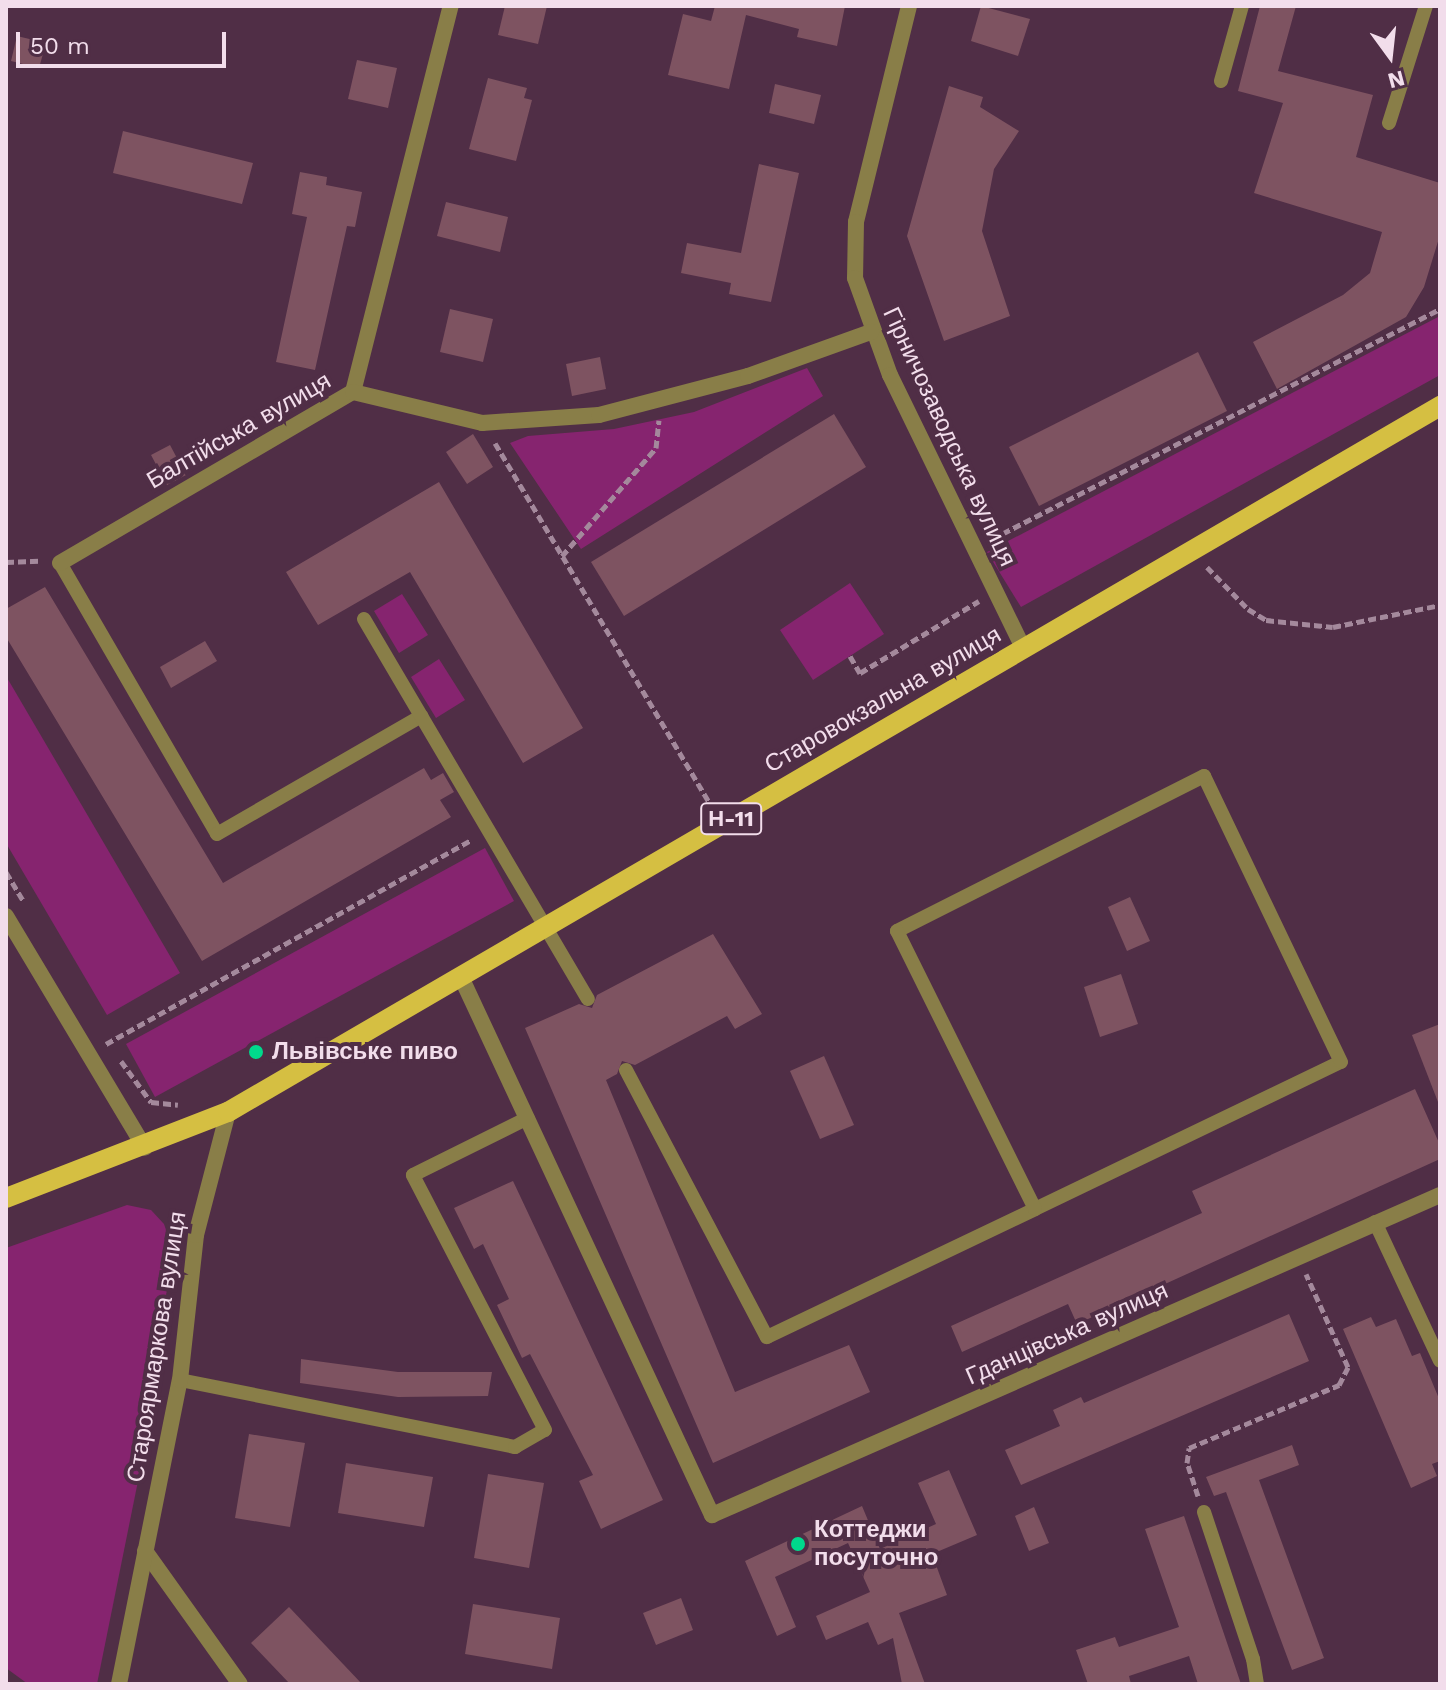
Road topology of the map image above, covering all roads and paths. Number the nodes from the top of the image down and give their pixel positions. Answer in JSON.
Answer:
{"nodes":[{"id":1,"x":451,"y":6,"type":"edge"},
{"id":2,"x":909,"y":6,"type":"edge"},
{"id":3,"x":1242,"y":6,"type":"edge"},
{"id":4,"x":1426,"y":6,"type":"edge"},
{"id":5,"x":1221,"y":81,"type":"dead end"},
{"id":6,"x":1389,"y":123,"type":"dead end"},
{"id":7,"x":1440,"y":309,"type":"edge"},
{"id":8,"x":871,"y":332,"type":"junction"},
{"id":9,"x":353,"y":392,"type":"junction"},
{"id":10,"x":662,"y":398,"type":"junction"},
{"id":11,"x":1440,"y":406,"type":"edge"},
{"id":12,"x":482,"y":423,"type":"junction"},
{"id":13,"x":974,"y":548,"type":"junction"},
{"id":14,"x":1190,"y":549,"type":"junction"},
{"id":15,"x":562,"y":556,"type":"junction"},
{"id":16,"x":6,"y":562,"type":"edge"},
{"id":17,"x":60,"y":563,"type":"junction"},
{"id":18,"x":994,"y":593,"type":"junction"},
{"id":19,"x":1440,"y":605,"type":"edge"},
{"id":20,"x":364,"y":619,"type":"dead end"},
{"id":21,"x":1023,"y":648,"type":"junction"},
{"id":22,"x":850,"y":656,"type":"dead end"},
{"id":23,"x":421,"y":716,"type":"junction"},
{"id":24,"x":722,"y":824,"type":"junction"},
{"id":25,"x":489,"y":830,"type":"junction"},
{"id":26,"x":6,"y":872,"type":"edge"},
{"id":27,"x":29,"y":911,"type":"dead end"},
{"id":28,"x":6,"y":916,"type":"edge"},
{"id":29,"x":548,"y":929,"type":"junction"},
{"id":30,"x":461,"y":977,"type":"junction"},
{"id":31,"x":588,"y":999,"type":"dead end"},
{"id":32,"x":100,"y":1030,"type":"dead end"},
{"id":33,"x":108,"y":1043,"type":"junction"},
{"id":34,"x":90,"y":1053,"type":"junction"},
{"id":35,"x":626,"y":1070,"type":"dead end"},
{"id":36,"x":182,"y":1106,"type":"dead end"},
{"id":37,"x":228,"y":1112,"type":"junction"},
{"id":38,"x":528,"y":1118,"type":"junction"},
{"id":39,"x":145,"y":1148,"type":"junction"},
{"id":40,"x":1440,"y":1195,"type":"edge"},
{"id":41,"x":6,"y":1198,"type":"edge"},
{"id":42,"x":1035,"y":1209,"type":"junction"},
{"id":43,"x":1375,"y":1222,"type":"junction"},
{"id":44,"x":1298,"y":1257,"type":"junction"},
{"id":45,"x":1440,"y":1361,"type":"edge"},
{"id":46,"x":180,"y":1380,"type":"junction"},
{"id":47,"x":1204,"y":1512,"type":"joint"},
{"id":48,"x":145,"y":1551,"type":"junction"},
{"id":49,"x":119,"y":1684,"type":"edge"},
{"id":50,"x":240,"y":1684,"type":"edge"},
{"id":51,"x":1257,"y":1684,"type":"edge"}],
"edges":[{"from":1,"to":9,"type":"street"},
{"from":2,"to":8,"type":"street","name":"Гірничозаводська вулиця"},
{"from":3,"to":5,"type":"lane"},
{"from":4,"to":6,"type":"lane"},
{"from":7,"to":13,"type":"path"},
{"from":8,"to":10,"type":"street","name":"Балтійська вулиця"},
{"from":8,"to":13,"type":"street","name":"Гірничозаводська вулиця"},
{"from":9,"to":12,"type":"street","name":"Балтійська вулиця"},
{"from":9,"to":17,"type":"street","name":"Балтійська вулиця"},
{"from":10,"to":12,"type":"street","name":"Балтійська вулиця"},
{"from":10,"to":15,"type":"path"},
{"from":11,"to":14,"type":"main road","name":"Старовокзальна вулиця","number":"Н-11"},
{"from":12,"to":15,"type":"path"},
{"from":13,"to":18,"type":"street","name":"Гірничозаводська вулиця"},
{"from":14,"to":19,"type":"path"},
{"from":14,"to":21,"type":"main road","name":"Старовокзальна вулиця","number":"Н-11"},
{"from":15,"to":24,"type":"path"},
{"from":16,"to":17,"type":"path"},
{"from":17,"to":23,"type":"lane"},
{"from":18,"to":21,"type":"street","name":"Гірничозаводська вулиця"},
{"from":18,"to":22,"type":"path"},
{"from":20,"to":23,"type":"lane"},
{"from":21,"to":24,"type":"main road","name":"Старовокзальна вулиця","number":"Н-11"},
{"from":23,"to":25,"type":"lane"},
{"from":24,"to":29,"type":"main road","name":"Старовокзальна вулиця","number":"Н-11"},
{"from":25,"to":29,"type":"lane"},
{"from":25,"to":33,"type":"path"},
{"from":26,"to":27,"type":"path"},
{"from":28,"to":34,"type":"street"},
{"from":29,"to":30,"type":"main road","name":"Старовокзальна вулиця","number":"Н-11"},
{"from":29,"to":31,"type":"lane"},
{"from":30,"to":37,"type":"main road","name":"Старовокзальна вулиця","number":"Н-11"},
{"from":30,"to":38,"type":"street"},
{"from":32,"to":33,"type":"path"},
{"from":33,"to":34,"type":"path"},
{"from":33,"to":36,"type":"path"},
{"from":34,"to":39,"type":"street"},
{"from":35,"to":42,"type":"lane"},
{"from":37,"to":39,"type":"main road","name":"Старовокзальна вулиця","number":"Н-11"},
{"from":37,"to":46,"type":"street","name":"Староярмаркова вулиця"},
{"from":38,"to":44,"type":"street","name":"Гданцівська вулиця"},
{"from":38,"to":46,"type":"lane"},
{"from":39,"to":41,"type":"main road","name":"Старовокзальна вулиця","number":"Н-11"},
{"from":40,"to":43,"type":"street","name":"Гданцівська вулиця"},
{"from":42,"to":42,"type":"lane"},
{"from":43,"to":44,"type":"street","name":"Гданцівська вулиця"},
{"from":43,"to":45,"type":"lane"},
{"from":44,"to":47,"type":"path"},
{"from":46,"to":48,"type":"street","name":"Староярмаркова вулиця"},
{"from":47,"to":51,"type":"lane"},
{"from":48,"to":49,"type":"street","name":"Староярмаркова вулиця"},
{"from":48,"to":50,"type":"street"}]}
